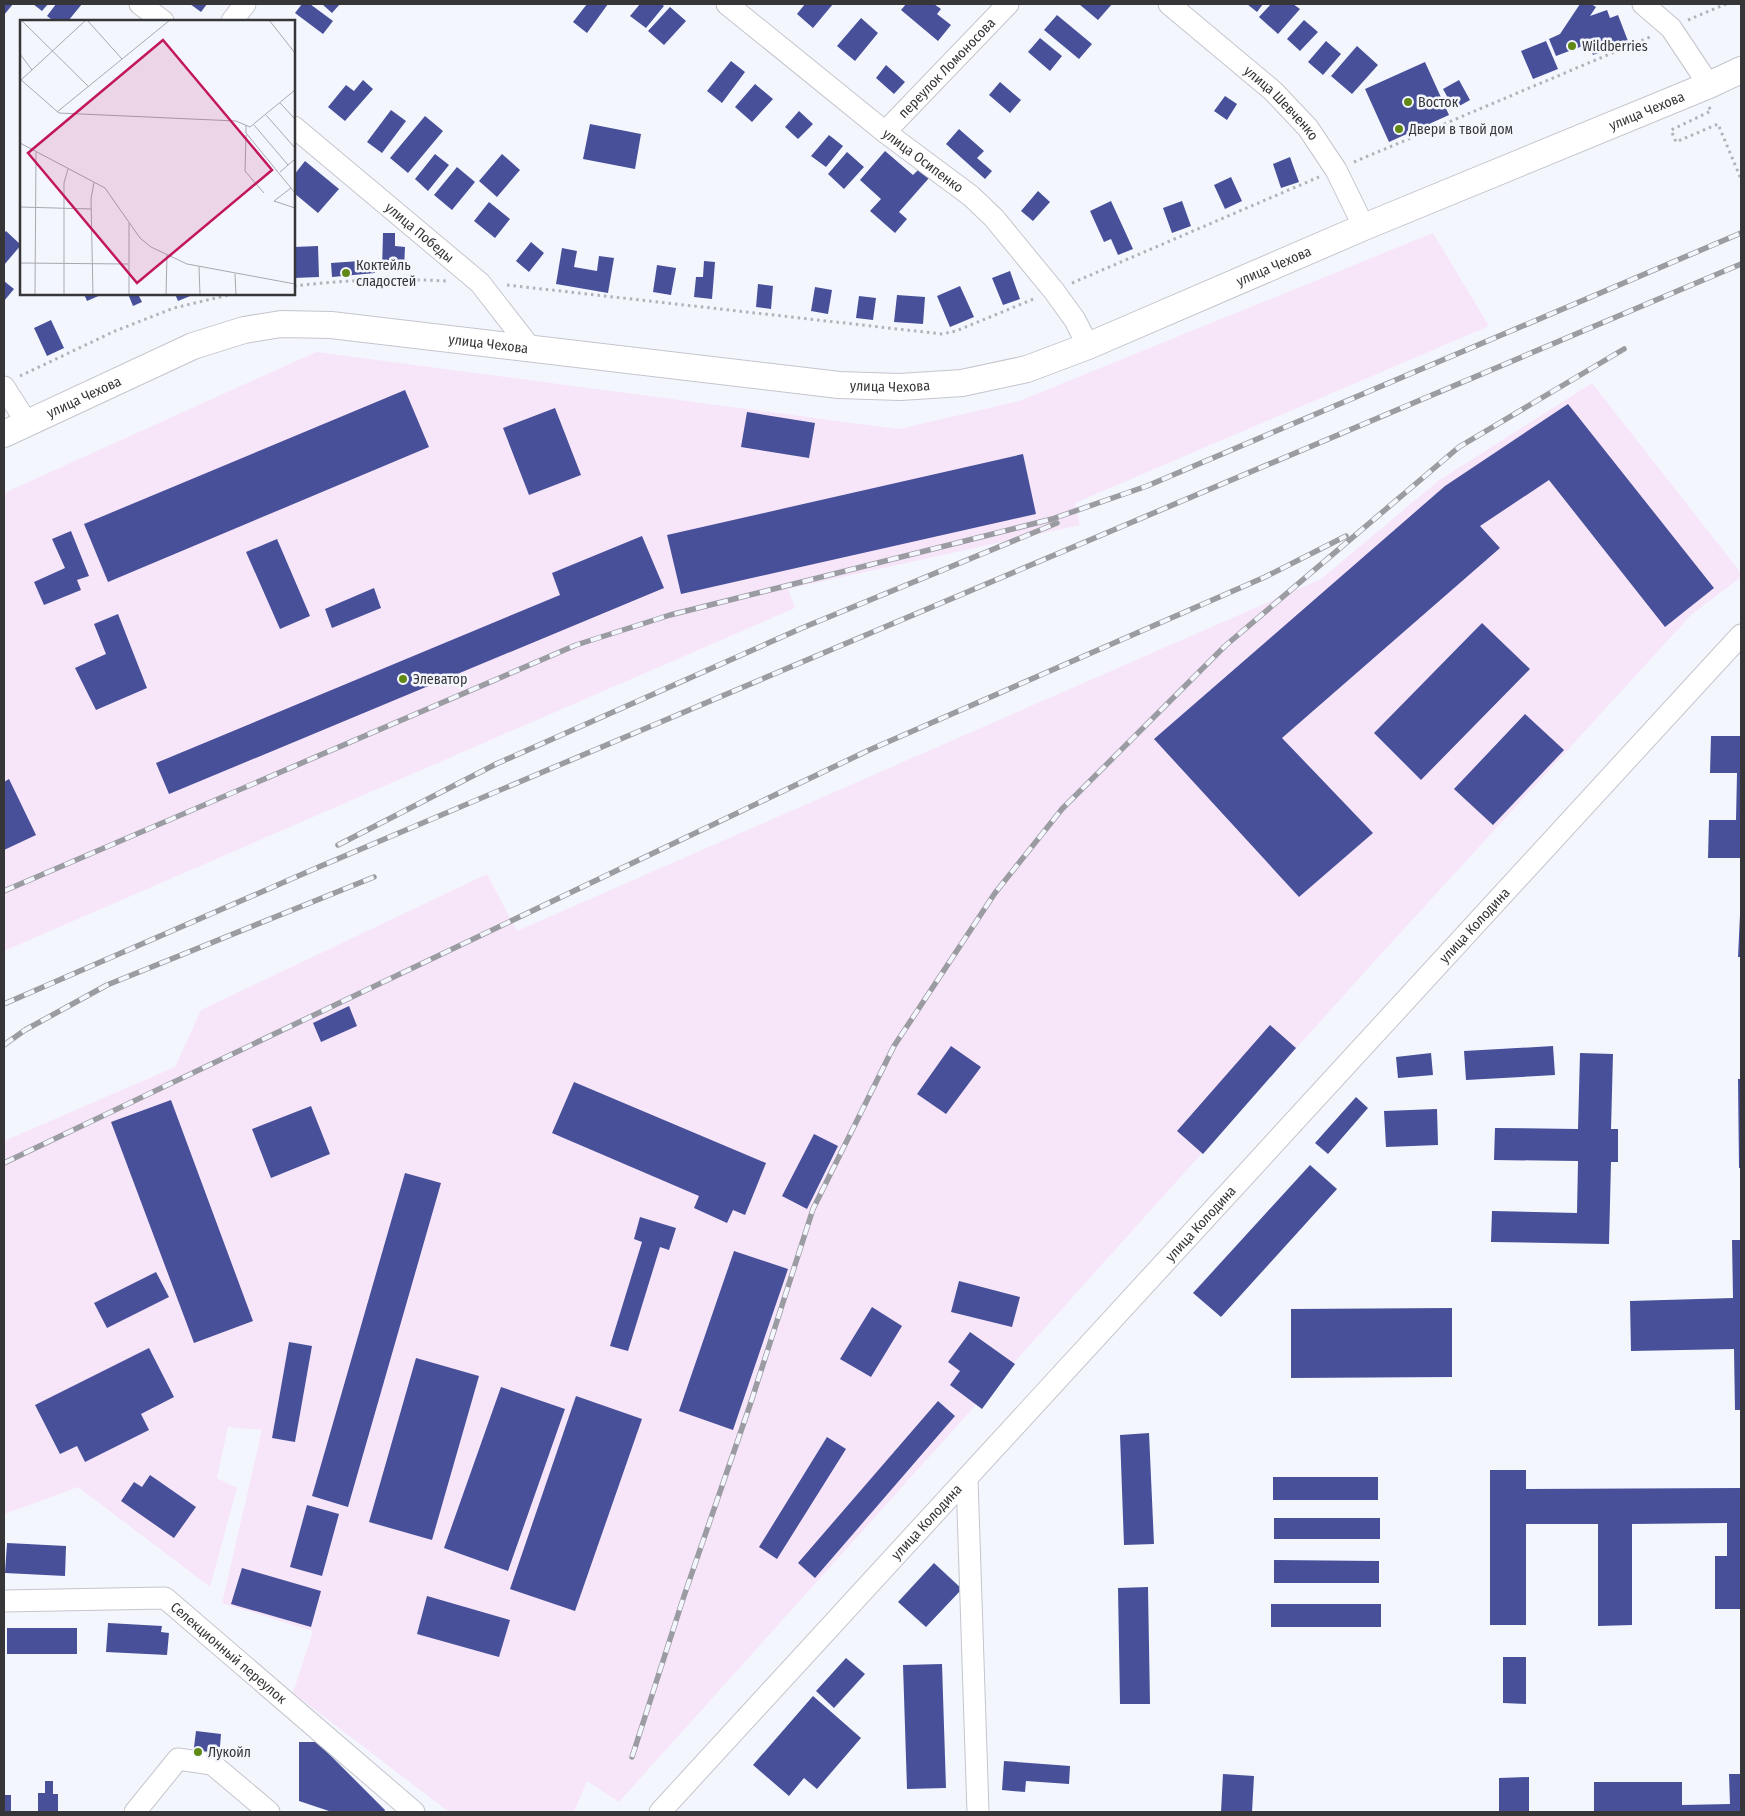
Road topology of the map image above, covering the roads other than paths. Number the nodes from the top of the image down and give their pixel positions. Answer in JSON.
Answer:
{"nodes":[{"id":1,"x":140,"y":4,"type":"edge"},
{"id":2,"x":245,"y":4,"type":"edge"},
{"id":3,"x":727,"y":4,"type":"edge"},
{"id":4,"x":1008,"y":4,"type":"edge"},
{"id":5,"x":1169,"y":4,"type":"edge"},
{"id":6,"x":1642,"y":4,"type":"edge"},
{"id":7,"x":162,"y":20,"type":"edge"},
{"id":8,"x":233,"y":20,"type":"edge"},
{"id":9,"x":1741,"y":70,"type":"edge"},
{"id":10,"x":1709,"y":85,"type":"junction"},
{"id":11,"x":295,"y":128,"type":"edge"},
{"id":12,"x":885,"y":132,"type":"junction"},
{"id":13,"x":1364,"y":228,"type":"junction"},
{"id":14,"x":1088,"y":346,"type":"junction"},
{"id":15,"x":532,"y":350,"type":"junction"},
{"id":16,"x":8,"y":383,"type":"edge"},
{"id":17,"x":27,"y":423,"type":"junction"},
{"id":18,"x":4,"y":434,"type":"edge"},
{"id":19,"x":1741,"y":635,"type":"edge"},
{"id":20,"x":967,"y":1479,"type":"junction"},
{"id":21,"x":4,"y":1601,"type":"edge"},
{"id":22,"x":134,"y":1812,"type":"edge"},
{"id":23,"x":269,"y":1812,"type":"edge"},
{"id":24,"x":414,"y":1812,"type":"edge"},
{"id":25,"x":660,"y":1812,"type":"edge"},
{"id":26,"x":978,"y":1812,"type":"edge"}],
"edges":[{"from":1,"to":7,"type":"street"},
{"from":2,"to":8,"type":"street"},
{"from":3,"to":12,"type":"street","name":"улица Осипенко"},
{"from":4,"to":12,"type":"street","name":"переулок Ломоносова"},
{"from":5,"to":13,"type":"street","name":"улица Шевченко"},
{"from":6,"to":10,"type":"street"},
{"from":9,"to":10,"type":"main road","name":"улица Чехова"},
{"from":10,"to":13,"type":"main road","name":"улица Чехова"},
{"from":11,"to":15,"type":"street","name":"улица Победы"},
{"from":12,"to":14,"type":"street","name":"улица Осипенко"},
{"from":13,"to":14,"type":"main road","name":"улица Чехова"},
{"from":14,"to":15,"type":"main road","name":"улица Чехова"},
{"from":15,"to":17,"type":"main road","name":"улица Чехова"},
{"from":16,"to":17,"type":"street"},
{"from":17,"to":18,"type":"main road","name":"улица Чехова"},
{"from":19,"to":20,"type":"street","name":"улица Колодина"},
{"from":20,"to":25,"type":"street","name":"улица Колодина"},
{"from":20,"to":26,"type":"street"},
{"from":21,"to":24,"type":"street","name":"Селекционный переулок"},
{"from":22,"to":23,"type":"street"}]}
